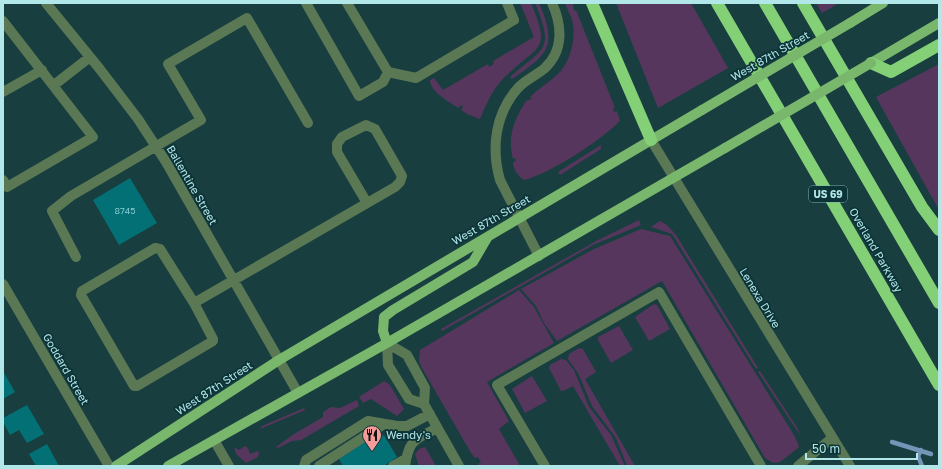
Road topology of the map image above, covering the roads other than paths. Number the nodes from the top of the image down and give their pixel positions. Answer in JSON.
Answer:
{"nodes":[{"id":1,"x":46,"y":3,"type":"edge"},
{"id":2,"x":306,"y":3,"type":"edge"},
{"id":3,"x":347,"y":3,"type":"edge"},
{"id":4,"x":507,"y":3,"type":"edge"},
{"id":5,"x":552,"y":3,"type":"edge"},
{"id":6,"x":592,"y":3,"type":"edge"},
{"id":7,"x":718,"y":3,"type":"edge"},
{"id":8,"x":765,"y":3,"type":"edge"},
{"id":9,"x":803,"y":3,"type":"edge"},
{"id":10,"x":883,"y":3,"type":"edge"},
{"id":11,"x":3,"y":21,"type":"edge"},
{"id":12,"x":939,"y":24,"type":"edge"},
{"id":13,"x":939,"y":45,"type":"edge"},
{"id":14,"x":90,"y":57,"type":"junction"},
{"id":15,"x":871,"y":63,"type":"junction"},
{"id":16,"x":42,"y":70,"type":"junction"},
{"id":17,"x":388,"y":72,"type":"junction"},
{"id":18,"x":54,"y":85,"type":"junction"},
{"id":19,"x":3,"y":92,"type":"edge"},
{"id":20,"x":308,"y":123,"type":"dead end"},
{"id":21,"x":651,"y":140,"type":"junction"},
{"id":22,"x":155,"y":146,"type":"junction"},
{"id":23,"x":673,"y":178,"type":"junction"},
{"id":24,"x":3,"y":180,"type":"edge"},
{"id":25,"x":367,"y":203,"type":"junction"},
{"id":26,"x":519,"y":218,"type":"junction"},
{"id":27,"x":939,"y":230,"type":"edge"},
{"id":28,"x":488,"y":236,"type":"junction"},
{"id":29,"x":539,"y":256,"type":"junction"},
{"id":30,"x":76,"y":257,"type":"dead end"},
{"id":31,"x":234,"y":281,"type":"junction"},
{"id":32,"x":3,"y":284,"type":"edge"},
{"id":33,"x":194,"y":303,"type":"junction"},
{"id":34,"x":939,"y":303,"type":"edge"},
{"id":35,"x":387,"y":343,"type":"junction"},
{"id":36,"x":279,"y":360,"type":"junction"},
{"id":37,"x":939,"y":385,"type":"edge"},
{"id":38,"x":298,"y":393,"type":"junction"},
{"id":39,"x":424,"y":404,"type":"junction"},
{"id":40,"x":430,"y":414,"type":"junction"},
{"id":41,"x":384,"y":424,"type":"junction"},
{"id":42,"x":437,"y":428,"type":"junction"},
{"id":43,"x":832,"y":438,"type":"junction"},
{"id":44,"x":214,"y":440,"type":"junction"},
{"id":45,"x":405,"y":462,"type":"edge"},
{"id":46,"x":109,"y":466,"type":"edge"},
{"id":47,"x":116,"y":466,"type":"edge"},
{"id":48,"x":168,"y":466,"type":"edge"},
{"id":49,"x":230,"y":466,"type":"edge"},
{"id":50,"x":304,"y":466,"type":"edge"},
{"id":51,"x":319,"y":466,"type":"edge"},
{"id":52,"x":393,"y":466,"type":"edge"},
{"id":53,"x":459,"y":466,"type":"edge"},
{"id":54,"x":545,"y":466,"type":"edge"},
{"id":55,"x":761,"y":466,"type":"edge"},
{"id":56,"x":798,"y":466,"type":"edge"},
{"id":57,"x":850,"y":466,"type":"edge"}],
"edges":[{"from":1,"to":14,"type":"street","name":"Ballentine Street"},
{"from":2,"to":17,"type":"street"},
{"from":3,"to":17,"type":"street"},
{"from":4,"to":17,"type":"street"},
{"from":5,"to":26,"type":"street"},
{"from":6,"to":21,"type":"highway"},
{"from":7,"to":37,"type":"highway","name":"Overland Parkway","number":"US 69"},
{"from":8,"to":34,"type":"highway"},
{"from":9,"to":27,"type":"highway"},
{"from":10,"to":21,"type":"main road","name":"West 87th Street","bridge":true},
{"from":11,"to":16,"type":"street"},
{"from":12,"to":15,"type":"main road"},
{"from":13,"to":15,"type":"highway"},
{"from":14,"to":18,"type":"street"},
{"from":14,"to":22,"type":"street","name":"Ballentine Street"},
{"from":15,"to":23,"type":"main road","bridge":true},
{"from":16,"to":18,"type":"street"},
{"from":16,"to":19,"type":"street"},
{"from":18,"to":24,"type":"street"},
{"from":20,"to":22,"type":"street"},
{"from":21,"to":23,"type":"street","name":"Lenexa Drive"},
{"from":21,"to":26,"type":"main road","name":"West 87th Street"},
{"from":22,"to":30,"type":"street"},
{"from":22,"to":31,"type":"street","name":"Ballentine Street"},
{"from":23,"to":29,"type":"main road"},
{"from":23,"to":43,"type":"street","name":"Lenexa Drive"},
{"from":25,"to":25,"type":"street"},
{"from":25,"to":31,"type":"street"},
{"from":26,"to":28,"type":"main road","name":"West 87th Street"},
{"from":26,"to":29,"type":"street"},
{"from":28,"to":35,"type":"main road"},
{"from":28,"to":36,"type":"main road","name":"West 87th Street"},
{"from":29,"to":35,"type":"main road"},
{"from":31,"to":33,"type":"street"},
{"from":31,"to":36,"type":"street","name":"Ballentine Street"},
{"from":32,"to":46,"type":"street","name":"Goddard Street"},
{"from":33,"to":33,"type":"street"},
{"from":35,"to":38,"type":"main road"},
{"from":35,"to":39,"type":"street"},
{"from":35,"to":39,"type":"street"},
{"from":36,"to":38,"type":"street","name":"Ballentine Street"},
{"from":36,"to":47,"type":"main road","name":"West 87th Street"},
{"from":38,"to":44,"type":"main road"},
{"from":39,"to":40,"type":"street"},
{"from":40,"to":41,"type":"street"},
{"from":40,"to":42,"type":"street"},
{"from":41,"to":50,"type":"street"},
{"from":41,"to":51,"type":"street"},
{"from":42,"to":45,"type":"street"},
{"from":42,"to":53,"type":"street"},
{"from":43,"to":56,"type":"street"},
{"from":43,"to":57,"type":"street","name":"Lenexa Drive"},
{"from":44,"to":48,"type":"main road"},
{"from":44,"to":49,"type":"street"},
{"from":45,"to":52,"type":"street"},
{"from":54,"to":55,"type":"street"}]}
